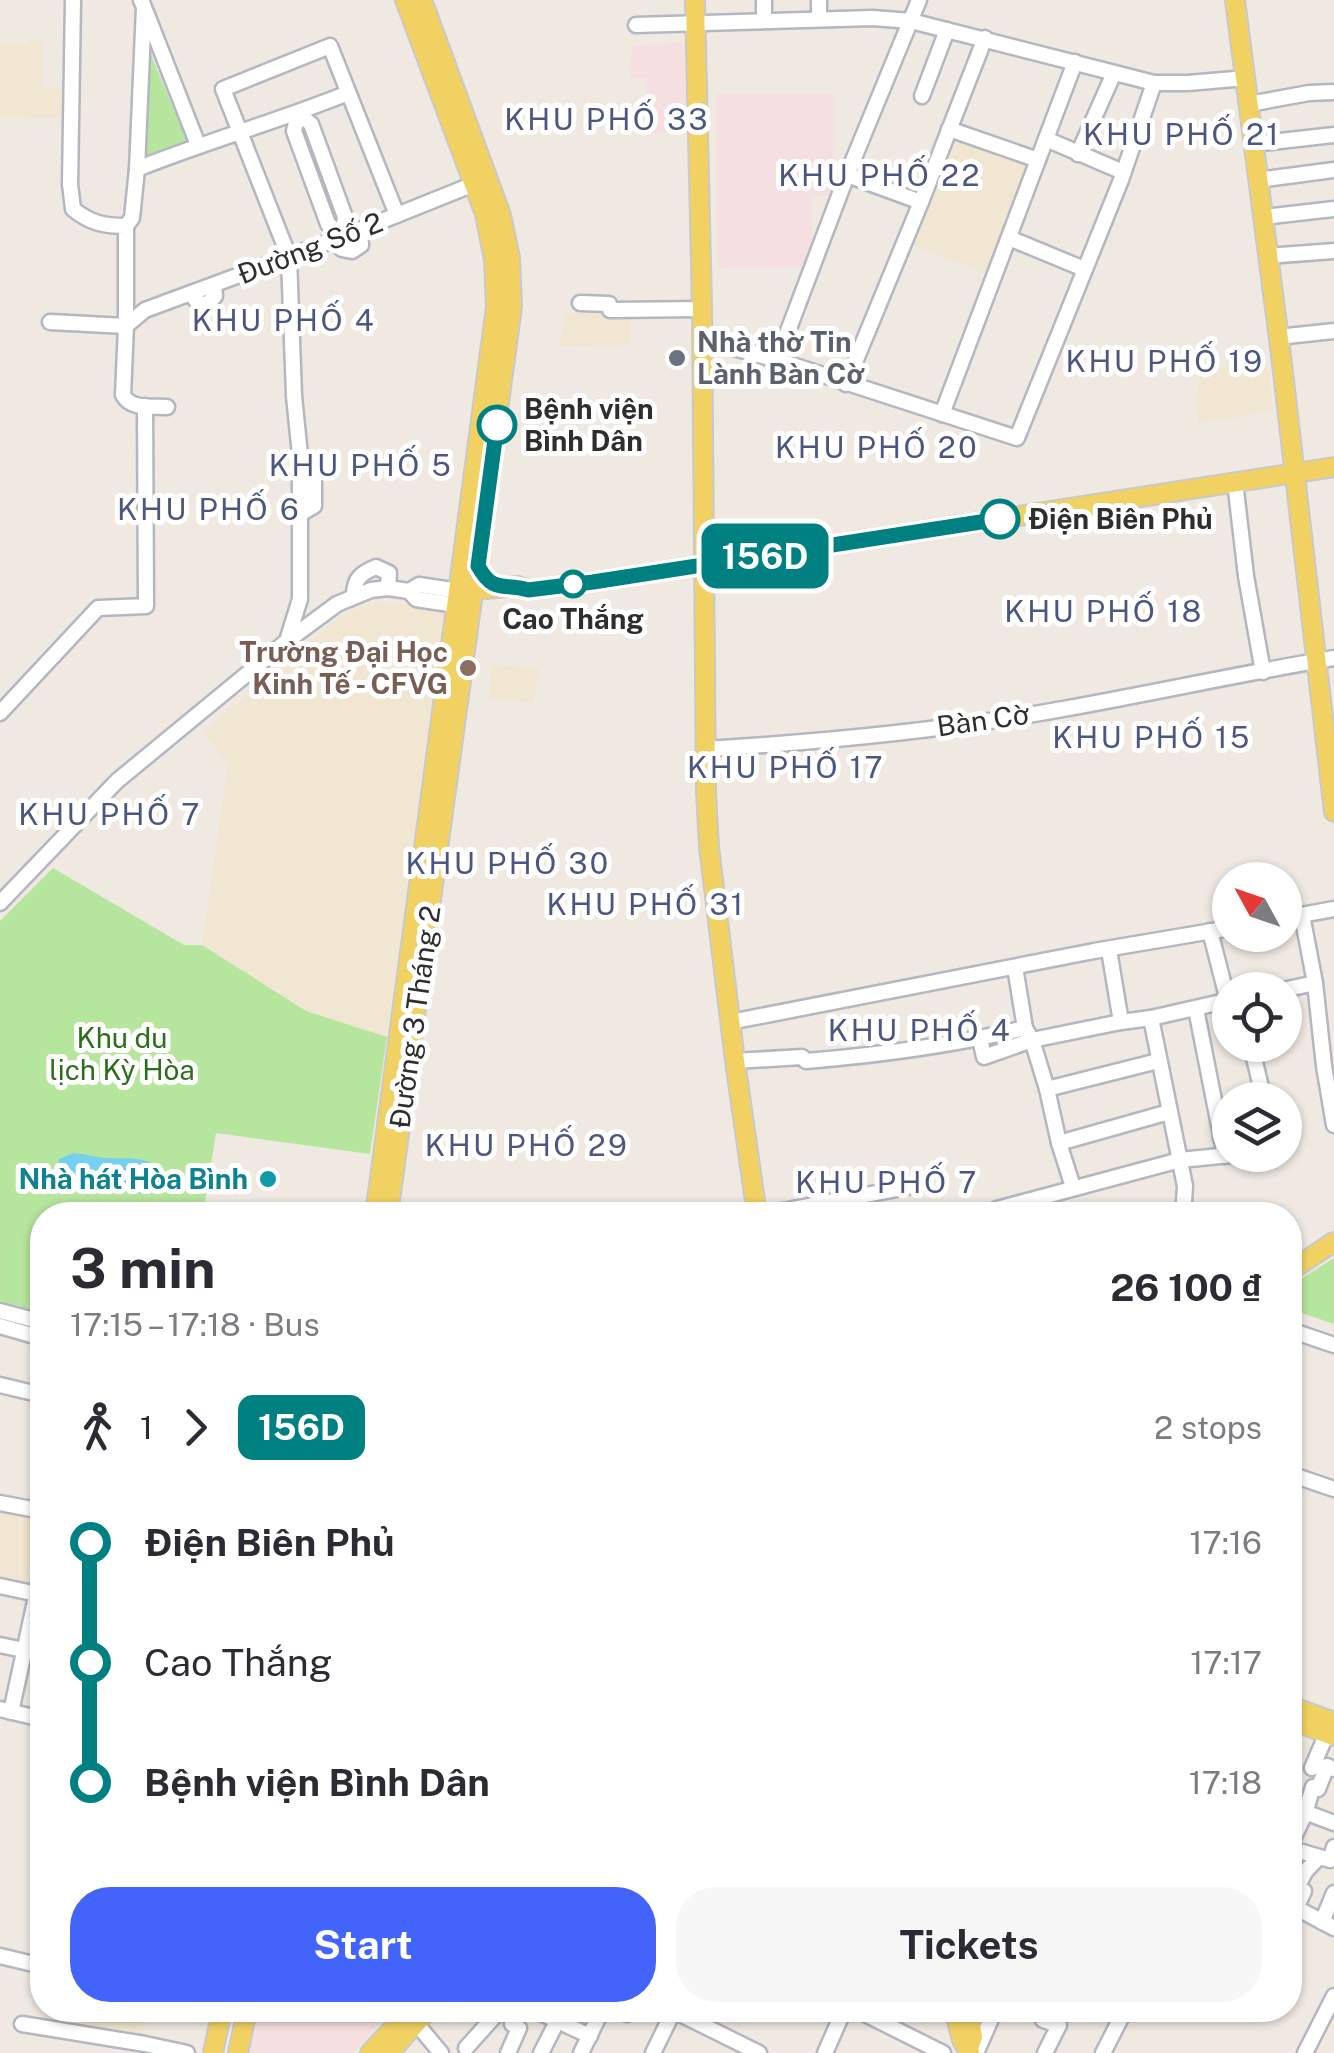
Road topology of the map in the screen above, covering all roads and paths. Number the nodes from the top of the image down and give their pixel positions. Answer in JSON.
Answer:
{"nodes":[{"id":1,"x":73,"y":0,"type":"edge"},
{"id":2,"x":404,"y":0,"type":"edge"},
{"id":3,"x":422,"y":0,"type":"edge"},
{"id":4,"x":696,"y":0,"type":"edge"},
{"id":5,"x":764,"y":0,"type":"edge"},
{"id":6,"x":819,"y":0,"type":"edge"},
{"id":7,"x":920,"y":0,"type":"edge"},
{"id":8,"x":1235,"y":0,"type":"edge"},
{"id":9,"x":142,"y":4,"type":"edge"},
{"id":10,"x":764,"y":20,"type":"junction"},
{"id":11,"x":820,"y":20,"type":"junction"},
{"id":12,"x":911,"y":20,"type":"junction"},
{"id":13,"x":696,"y":22,"type":"junction"},
{"id":14,"x":636,"y":25,"type":"dead end"},
{"id":15,"x":948,"y":30,"type":"junction"},
{"id":16,"x":985,"y":38,"type":"junction"},
{"id":17,"x":1076,"y":62,"type":"junction"},
{"id":18,"x":1114,"y":74,"type":"junction"},
{"id":19,"x":1246,"y":78,"type":"junction"},
{"id":20,"x":1154,"y":83,"type":"junction"},
{"id":21,"x":1334,"y":92,"type":"edge"},
{"id":22,"x":348,"y":93,"type":"junction"},
{"id":23,"x":922,"y":96,"type":"dead end"},
{"id":24,"x":1249,"y":104,"type":"junction"},
{"id":25,"x":298,"y":113,"type":"junction"},
{"id":26,"x":949,"y":128,"type":"junction"},
{"id":27,"x":239,"y":132,"type":"junction"},
{"id":28,"x":1334,"y":135,"type":"edge"},
{"id":29,"x":1046,"y":139,"type":"junction"},
{"id":30,"x":1253,"y":144,"type":"junction"},
{"id":31,"x":198,"y":145,"type":"junction"},
{"id":32,"x":1078,"y":154,"type":"junction"},
{"id":33,"x":1038,"y":160,"type":"junction"},
{"id":34,"x":137,"y":168,"type":"junction"},
{"id":35,"x":1334,"y":170,"type":"edge"},
{"id":36,"x":1123,"y":172,"type":"junction"},
{"id":37,"x":847,"y":175,"type":"junction"},
{"id":38,"x":1258,"y":180,"type":"junction"},
{"id":39,"x":474,"y":184,"type":"junction"},
{"id":40,"x":921,"y":202,"type":"junction"},
{"id":41,"x":1334,"y":209,"type":"edge"},
{"id":42,"x":397,"y":215,"type":"junction"},
{"id":43,"x":1262,"y":216,"type":"junction"},
{"id":44,"x":126,"y":226,"type":"junction"},
{"id":45,"x":338,"y":238,"type":"junction"},
{"id":46,"x":1009,"y":238,"type":"junction"},
{"id":47,"x":1334,"y":251,"type":"edge"},
{"id":48,"x":290,"y":256,"type":"junction"},
{"id":49,"x":1268,"y":256,"type":"junction"},
{"id":50,"x":1084,"y":269,"type":"junction"},
{"id":51,"x":126,"y":303,"type":"junction"},
{"id":52,"x":580,"y":304,"type":"dead end"},
{"id":53,"x":145,"y":310,"type":"junction"},
{"id":54,"x":702,"y":310,"type":"junction"},
{"id":55,"x":50,"y":322,"type":"dead end"},
{"id":56,"x":126,"y":326,"type":"junction"},
{"id":57,"x":1334,"y":332,"type":"edge"},
{"id":58,"x":1278,"y":337,"type":"junction"},
{"id":59,"x":702,"y":339,"type":"junction"},
{"id":60,"x":777,"y":360,"type":"junction"},
{"id":61,"x":846,"y":384,"type":"junction"},
{"id":62,"x":144,"y":406,"type":"junction"},
{"id":63,"x":167,"y":407,"type":"dead end"},
{"id":64,"x":942,"y":414,"type":"junction"},
{"id":65,"x":1334,"y":466,"type":"edge"},
{"id":66,"x":1294,"y":473,"type":"junction"},
{"id":67,"x":1235,"y":482,"type":"junction"},
{"id":68,"x":704,"y":565,"type":"junction"},
{"id":69,"x":478,"y":566,"type":"junction"},
{"id":70,"x":388,"y":588,"type":"junction"},
{"id":71,"x":501,"y":588,"type":"junction"},
{"id":72,"x":528,"y":590,"type":"junction"},
{"id":73,"x":354,"y":596,"type":"junction"},
{"id":74,"x":465,"y":598,"type":"junction"},
{"id":75,"x":286,"y":641,"type":"junction"},
{"id":76,"x":1325,"y":660,"type":"edge"},
{"id":77,"x":1263,"y":672,"type":"junction"},
{"id":78,"x":0,"y":713,"type":"edge"},
{"id":79,"x":706,"y":749,"type":"junction"},
{"id":80,"x":1334,"y":805,"type":"edge"},
{"id":81,"x":0,"y":902,"type":"edge"},
{"id":82,"x":1334,"y":909,"type":"edge"},
{"id":83,"x":1302,"y":915,"type":"joint"},
{"id":84,"x":1210,"y":932,"type":"joint"},
{"id":85,"x":1109,"y":950,"type":"junction"},
{"id":86,"x":1015,"y":966,"type":"junction"},
{"id":87,"x":1221,"y":972,"type":"edge"},
{"id":88,"x":1315,"y":984,"type":"junction"},
{"id":89,"x":1302,"y":986,"type":"edge"},
{"id":90,"x":1212,"y":1005,"type":"edge"},
{"id":91,"x":1196,"y":1009,"type":"junction"},
{"id":92,"x":1150,"y":1018,"type":"junction"},
{"id":93,"x":730,"y":1022,"type":"junction"},
{"id":94,"x":1121,"y":1022,"type":"junction"},
{"id":95,"x":1029,"y":1034,"type":"junction"},
{"id":96,"x":980,"y":1038,"type":"junction"},
{"id":97,"x":734,"y":1061,"type":"junction"},
{"id":98,"x":1158,"y":1061,"type":"junction"},
{"id":99,"x":1212,"y":1082,"type":"edge"},
{"id":100,"x":1047,"y":1089,"type":"junction"},
{"id":101,"x":1169,"y":1112,"type":"junction"},
{"id":102,"x":1334,"y":1125,"type":"edge"},
{"id":103,"x":1059,"y":1143,"type":"junction"},
{"id":104,"x":1212,"y":1157,"type":"edge"},
{"id":105,"x":1180,"y":1160,"type":"junction"},
{"id":106,"x":923,"y":1184,"type":"dead end"},
{"id":107,"x":1074,"y":1187,"type":"junction"},
{"id":108,"x":377,"y":1202,"type":"edge"},
{"id":109,"x":390,"y":1202,"type":"edge"},
{"id":110,"x":758,"y":1202,"type":"edge"},
{"id":111,"x":828,"y":1202,"type":"edge"},
{"id":112,"x":1022,"y":1202,"type":"edge"},
{"id":113,"x":1184,"y":1202,"type":"dead end"},
{"id":114,"x":1334,"y":1228,"type":"edge"},
{"id":115,"x":1334,"y":1242,"type":"edge"},
{"id":116,"x":1302,"y":1248,"type":"edge"},
{"id":117,"x":1302,"y":1262,"type":"edge"},
{"id":118,"x":0,"y":1311,"type":"edge"},
{"id":119,"x":30,"y":1319,"type":"edge"},
{"id":120,"x":0,"y":1326,"type":"edge"},
{"id":121,"x":1302,"y":1334,"type":"edge"},
{"id":122,"x":30,"y":1335,"type":"edge"},
{"id":123,"x":1334,"y":1345,"type":"edge"},
{"id":124,"x":0,"y":1385,"type":"edge"},
{"id":125,"x":30,"y":1392,"type":"edge"},
{"id":126,"x":1302,"y":1478,"type":"edge"},
{"id":127,"x":1334,"y":1489,"type":"edge"},
{"id":128,"x":0,"y":1503,"type":"edge"},
{"id":129,"x":30,"y":1508,"type":"edge"},
{"id":130,"x":0,"y":1586,"type":"edge"},
{"id":131,"x":30,"y":1593,"type":"edge"},
{"id":132,"x":30,"y":1630,"type":"edge"},
{"id":133,"x":0,"y":1644,"type":"edge"},
{"id":134,"x":25,"y":1650,"type":"junction"},
{"id":135,"x":30,"y":1651,"type":"edge"},
{"id":136,"x":5,"y":1711,"type":"edge"},
{"id":137,"x":1302,"y":1713,"type":"edge"},
{"id":138,"x":30,"y":1716,"type":"edge"},
{"id":139,"x":1302,"y":1723,"type":"edge"},
{"id":140,"x":1332,"y":1730,"type":"edge"},
{"id":141,"x":1312,"y":1768,"type":"dead end"},
{"id":142,"x":1334,"y":1769,"type":"edge"},
{"id":143,"x":1302,"y":1810,"type":"edge"},
{"id":144,"x":1302,"y":1814,"type":"edge"},
{"id":145,"x":1334,"y":1823,"type":"edge"},
{"id":146,"x":1334,"y":1847,"type":"edge"},
{"id":147,"x":1302,"y":1853,"type":"edge"},
{"id":148,"x":1318,"y":1858,"type":"junction"},
{"id":149,"x":1302,"y":1878,"type":"edge"},
{"id":150,"x":1334,"y":1893,"type":"edge"},
{"id":151,"x":1302,"y":1911,"type":"edge"},
{"id":152,"x":1328,"y":1925,"type":"edge"},
{"id":153,"x":0,"y":1956,"type":"edge"},
{"id":154,"x":30,"y":1963,"type":"edge"},
{"id":155,"x":1334,"y":1998,"type":"edge"},
{"id":156,"x":232,"y":2022,"type":"edge"},
{"id":157,"x":235,"y":2022,"type":"edge"},
{"id":158,"x":237,"y":2022,"type":"edge"},
{"id":159,"x":408,"y":2022,"type":"edge"},
{"id":160,"x":412,"y":2022,"type":"edge"},
{"id":161,"x":423,"y":2022,"type":"edge"},
{"id":162,"x":489,"y":2022,"type":"edge"},
{"id":163,"x":513,"y":2022,"type":"edge"},
{"id":164,"x":557,"y":2022,"type":"edge"},
{"id":165,"x":569,"y":2022,"type":"edge"},
{"id":166,"x":596,"y":2022,"type":"edge"},
{"id":167,"x":668,"y":2022,"type":"edge"},
{"id":168,"x":698,"y":2022,"type":"edge"},
{"id":169,"x":839,"y":2022,"type":"edge"},
{"id":170,"x":881,"y":2022,"type":"edge"},
{"id":171,"x":957,"y":2022,"type":"edge"},
{"id":172,"x":970,"y":2022,"type":"edge"},
{"id":173,"x":988,"y":2022,"type":"edge"},
{"id":174,"x":1050,"y":2022,"type":"edge"},
{"id":175,"x":1119,"y":2022,"type":"edge"},
{"id":176,"x":22,"y":2024,"type":"dead end"},
{"id":177,"x":590,"y":2036,"type":"junction"},
{"id":178,"x":144,"y":2048,"type":"edge"},
{"id":179,"x":466,"y":2048,"type":"dead end"},
{"id":180,"x":971,"y":2051,"type":"edge"},
{"id":181,"x":187,"y":2053,"type":"edge"},
{"id":182,"x":213,"y":2053,"type":"edge"},
{"id":183,"x":224,"y":2053,"type":"edge"},
{"id":184,"x":235,"y":2053,"type":"edge"},
{"id":185,"x":370,"y":2053,"type":"edge"},
{"id":186,"x":389,"y":2053,"type":"edge"},
{"id":187,"x":441,"y":2053,"type":"edge"},
{"id":188,"x":508,"y":2053,"type":"edge"},
{"id":189,"x":542,"y":2053,"type":"edge"},
{"id":190,"x":581,"y":2053,"type":"edge"},
{"id":191,"x":653,"y":2053,"type":"edge"},
{"id":192,"x":759,"y":2053,"type":"edge"},
{"id":193,"x":825,"y":2053,"type":"edge"},
{"id":194,"x":944,"y":2053,"type":"edge"},
{"id":195,"x":1045,"y":2053,"type":"edge"},
{"id":196,"x":1103,"y":2053,"type":"edge"},
{"id":197,"x":1304,"y":2053,"type":"edge"}],
"edges":[{"from":1,"to":44,"type":"street"},
{"from":2,"to":39,"type":"main road","name":"Đường 3 Tháng 2"},
{"from":3,"to":69,"type":"main road","name":"Đường 3 Tháng 2"},
{"from":4,"to":13,"type":"main road"},
{"from":5,"to":10,"type":"street"},
{"from":6,"to":11,"type":"street"},
{"from":7,"to":12,"type":"street"},
{"from":8,"to":19,"type":"main road"},
{"from":9,"to":31,"type":"street"},
{"from":9,"to":34,"type":"street"},
{"from":10,"to":11,"type":"street"},
{"from":10,"to":13,"type":"street"},
{"from":11,"to":12,"type":"street"},
{"from":12,"to":15,"type":"street"},
{"from":12,"to":37,"type":"street"},
{"from":13,"to":14,"type":"street"},
{"from":13,"to":54,"type":"main road"},
{"from":15,"to":16,"type":"street"},
{"from":15,"to":23,"type":"street"},
{"from":16,"to":17,"type":"street"},
{"from":16,"to":26,"type":"street"},
{"from":17,"to":18,"type":"street"},
{"from":17,"to":29,"type":"street"},
{"from":18,"to":20,"type":"street"},
{"from":18,"to":32,"type":"street"},
{"from":19,"to":20,"type":"street"},
{"from":19,"to":24,"type":"main road"},
{"from":20,"to":36,"type":"street"},
{"from":21,"to":24,"type":"street"},
{"from":22,"to":25,"type":"street"},
{"from":22,"to":27,"type":"street"},
{"from":22,"to":42,"type":"street"},
{"from":24,"to":30,"type":"main road"},
{"from":25,"to":27,"type":"street"},
{"from":25,"to":45,"type":"street"},
{"from":26,"to":33,"type":"street"},
{"from":26,"to":40,"type":"street"},
{"from":27,"to":31,"type":"street"},
{"from":27,"to":48,"type":"street"},
{"from":28,"to":30,"type":"street"},
{"from":29,"to":32,"type":"street"},
{"from":29,"to":33,"type":"street"},
{"from":30,"to":38,"type":"main road"},
{"from":31,"to":34,"type":"street"},
{"from":32,"to":36,"type":"street"},
{"from":33,"to":46,"type":"street"},
{"from":34,"to":44,"type":"street"},
{"from":35,"to":38,"type":"street"},
{"from":36,"to":50,"type":"street"},
{"from":37,"to":40,"type":"street"},
{"from":37,"to":60,"type":"street"},
{"from":38,"to":43,"type":"main road"},
{"from":39,"to":42,"type":"street","name":"Đường Số 2"},
{"from":39,"to":74,"type":"main road","name":"Đường 3 Tháng 2"},
{"from":40,"to":61,"type":"street"},
{"from":41,"to":43,"type":"street"},
{"from":42,"to":45,"type":"street","name":"Đường Số 2"},
{"from":43,"to":49,"type":"main road"},
{"from":44,"to":51,"type":"street"},
{"from":45,"to":48,"type":"street","name":"Đường Số 2"},
{"from":46,"to":50,"type":"street"},
{"from":46,"to":64,"type":"street"},
{"from":47,"to":49,"type":"street"},
{"from":48,"to":53,"type":"street","name":"Đường Số 2"},
{"from":48,"to":75,"type":"street"},
{"from":49,"to":58,"type":"main road"},
{"from":50,"to":64,"type":"street"},
{"from":51,"to":53,"type":"street"},
{"from":51,"to":56,"type":"street"},
{"from":52,"to":54,"type":"street"},
{"from":53,"to":56,"type":"street","name":"Đường Số 2"},
{"from":54,"to":59,"type":"main road"},
{"from":55,"to":56,"type":"street"},
{"from":56,"to":62,"type":"street"},
{"from":57,"to":58,"type":"street"},
{"from":58,"to":66,"type":"main road"},
{"from":59,"to":60,"type":"street"},
{"from":59,"to":68,"type":"main road"},
{"from":60,"to":61,"type":"street"},
{"from":61,"to":64,"type":"street"},
{"from":62,"to":63,"type":"street"},
{"from":62,"to":78,"type":"street"},
{"from":65,"to":66,"type":"main road"},
{"from":66,"to":67,"type":"main road"},
{"from":66,"to":76,"type":"main road"},
{"from":67,"to":68,"type":"main road"},
{"from":67,"to":77,"type":"street"},
{"from":68,"to":72,"type":"main road"},
{"from":68,"to":79,"type":"main road"},
{"from":69,"to":71,"type":"main road"},
{"from":69,"to":74,"type":"main road","name":"Đường 3 Tháng 2"},
{"from":70,"to":73,"type":"street"},
{"from":70,"to":73,"type":"street"},
{"from":70,"to":74,"type":"street"},
{"from":71,"to":72,"type":"main road"},
{"from":71,"to":74,"type":"main road"},
{"from":72,"to":74,"type":"main road"},
{"from":73,"to":75,"type":"street"},
{"from":74,"to":108,"type":"main road","name":"Đường 3 Tháng 2"},
{"from":74,"to":109,"type":"main road","name":"Đường 3 Tháng 2"},
{"from":75,"to":81,"type":"street"},
{"from":76,"to":77,"type":"street","name":"Bàn Cờ"},
{"from":76,"to":80,"type":"main road"},
{"from":77,"to":79,"type":"street","name":"Bàn Cờ"},
{"from":79,"to":93,"type":"main road"},
{"from":82,"to":83,"type":"street"},
{"from":83,"to":88,"type":"street"},
{"from":84,"to":85,"type":"street"},
{"from":84,"to":87,"type":"street"},
{"from":85,"to":86,"type":"street"},
{"from":85,"to":94,"type":"street"},
{"from":86,"to":93,"type":"street"},
{"from":86,"to":95,"type":"street"},
{"from":88,"to":89,"type":"street"},
{"from":88,"to":102,"type":"street"},
{"from":90,"to":91,"type":"street"},
{"from":91,"to":92,"type":"street"},
{"from":91,"to":99,"type":"street"},
{"from":92,"to":94,"type":"street"},
{"from":92,"to":98,"type":"street"},
{"from":93,"to":97,"type":"main road"},
{"from":94,"to":95,"type":"street"},
{"from":95,"to":96,"type":"street"},
{"from":95,"to":96,"type":"street"},
{"from":95,"to":100,"type":"street"},
{"from":96,"to":97,"type":"street"},
{"from":97,"to":110,"type":"main road"},
{"from":98,"to":100,"type":"street"},
{"from":98,"to":101,"type":"street"},
{"from":100,"to":103,"type":"street"},
{"from":101,"to":103,"type":"street"},
{"from":101,"to":105,"type":"street"},
{"from":103,"to":107,"type":"street"},
{"from":104,"to":105,"type":"street"},
{"from":105,"to":107,"type":"street"},
{"from":105,"to":113,"type":"street"},
{"from":106,"to":111,"type":"street"},
{"from":107,"to":112,"type":"street"},
{"from":114,"to":116,"type":"main road"},
{"from":115,"to":117,"type":"main road"},
{"from":118,"to":119,"type":"street"},
{"from":120,"to":122,"type":"street"},
{"from":121,"to":123,"type":"street"},
{"from":124,"to":125,"type":"street"},
{"from":126,"to":127,"type":"street"},
{"from":128,"to":129,"type":"street"},
{"from":130,"to":131,"type":"street"},
{"from":132,"to":134,"type":"street"},
{"from":133,"to":134,"type":"street"},
{"from":134,"to":135,"type":"street"},
{"from":134,"to":136,"type":"street"},
{"from":136,"to":138,"type":"street"},
{"from":137,"to":140,"type":"main road"},
{"from":139,"to":140,"type":"main road"},
{"from":140,"to":141,"type":"street"},
{"from":142,"to":143,"type":"street"},
{"from":144,"to":145,"type":"street"},
{"from":146,"to":148,"type":"street"},
{"from":147,"to":148,"type":"street"},
{"from":148,"to":149,"type":"street"},
{"from":150,"to":152,"type":"street"},
{"from":151,"to":152,"type":"street"},
{"from":153,"to":154,"type":"street"},
{"from":155,"to":197,"type":"street"},
{"from":156,"to":182,"type":"main road"},
{"from":157,"to":183,"type":"main road"},
{"from":158,"to":184,"type":"main road"},
{"from":159,"to":185,"type":"main road"},
{"from":160,"to":186,"type":"main road"},
{"from":161,"to":187,"type":"street"},
{"from":162,"to":179,"type":"street"},
{"from":163,"to":188,"type":"street"},
{"from":164,"to":189,"type":"street"},
{"from":165,"to":177,"type":"street"},
{"from":166,"to":177,"type":"street"},
{"from":167,"to":191,"type":"street"},
{"from":168,"to":192,"type":"street"},
{"from":169,"to":193,"type":"street"},
{"from":170,"to":194,"type":"street"},
{"from":171,"to":180,"type":"main road"},
{"from":172,"to":180,"type":"main road"},
{"from":173,"to":180,"type":"street"},
{"from":174,"to":195,"type":"street"},
{"from":175,"to":196,"type":"street"},
{"from":176,"to":178,"type":"street"},
{"from":177,"to":190,"type":"street"},
{"from":178,"to":181,"type":"street"}]}
